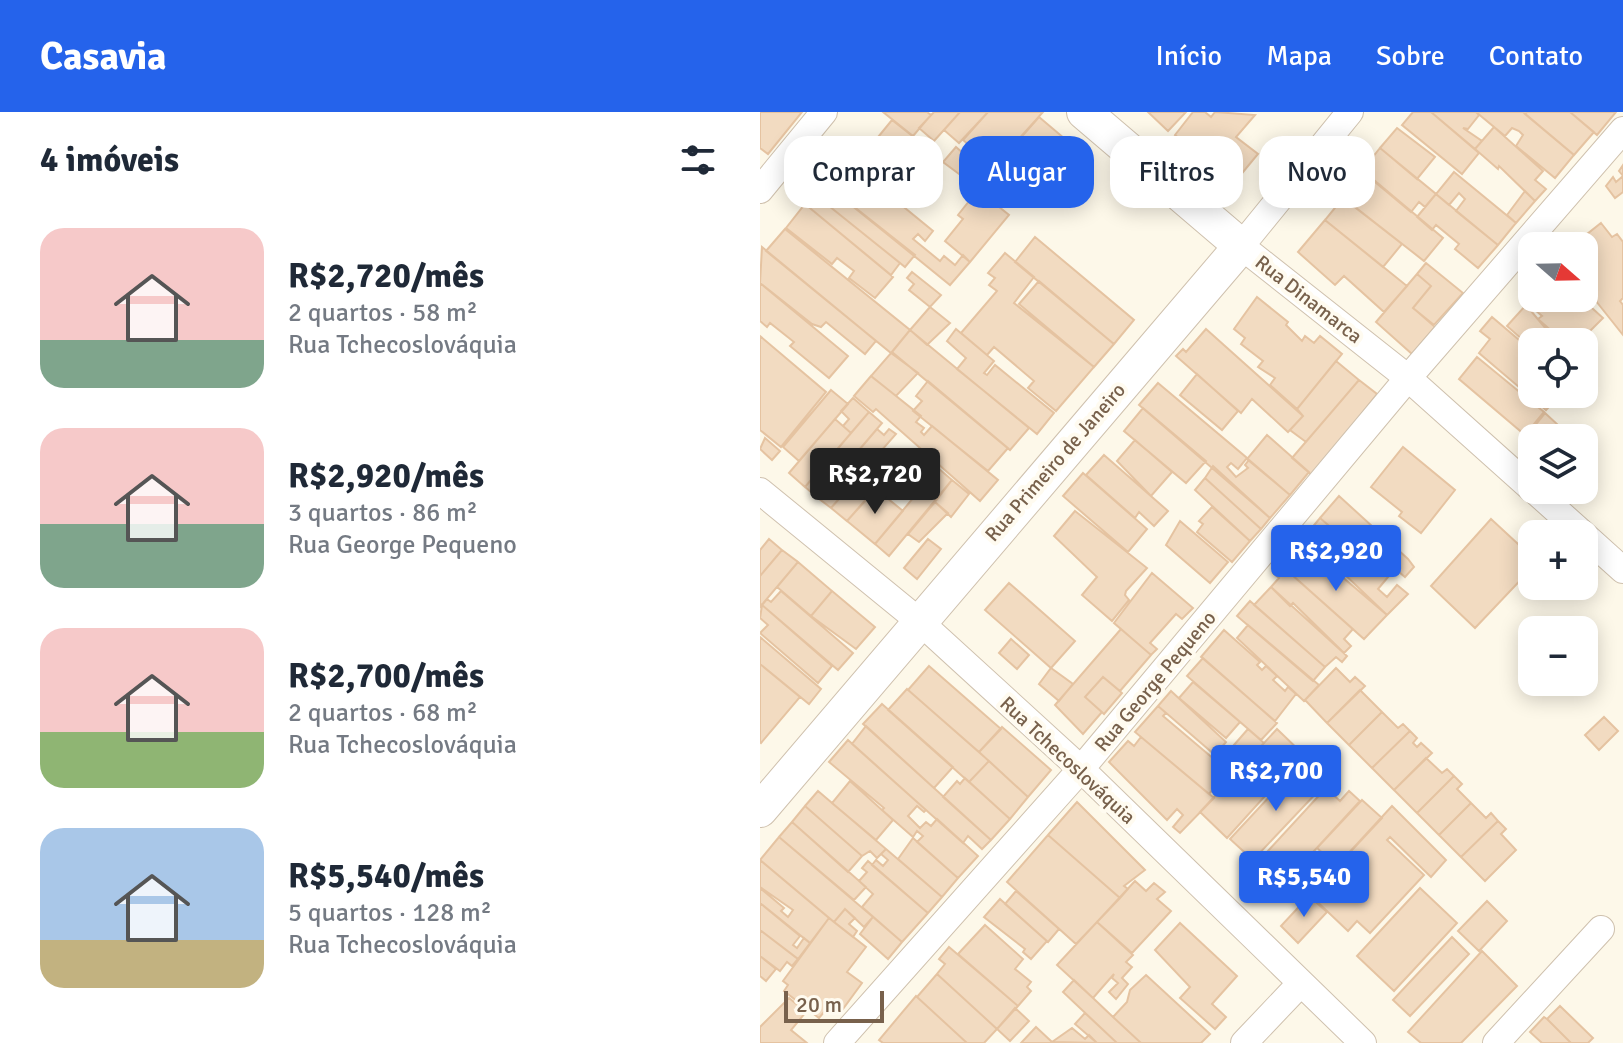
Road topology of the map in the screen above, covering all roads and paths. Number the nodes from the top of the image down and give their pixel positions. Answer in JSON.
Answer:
{"nodes":[{"id":1,"x":824,"y":112,"type":"edge"},
{"id":2,"x":1084,"y":112,"type":"edge"},
{"id":3,"x":1350,"y":112,"type":"edge"},
{"id":4,"x":1623,"y":130,"type":"edge"},
{"id":5,"x":760,"y":190,"type":"edge"},
{"id":6,"x":1241,"y":246,"type":"junction"},
{"id":7,"x":1408,"y":378,"type":"junction"},
{"id":8,"x":1518,"y":476,"type":"edge"},
{"id":9,"x":760,"y":491,"type":"edge"},
{"id":10,"x":1550,"y":504,"type":"edge"},
{"id":11,"x":1567,"y":520,"type":"edge"},
{"id":12,"x":1598,"y":548,"type":"edge"},
{"id":13,"x":1623,"y":570,"type":"edge"},
{"id":14,"x":919,"y":621,"type":"junction"},
{"id":15,"x":1081,"y":769,"type":"junction"},
{"id":16,"x":760,"y":810,"type":"edge"},
{"id":17,"x":1601,"y":929,"type":"dead end"},
{"id":18,"x":1300,"y":984,"type":"junction"},
{"id":19,"x":837,"y":1043,"type":"edge"},
{"id":20,"x":1244,"y":1043,"type":"edge"},
{"id":21,"x":1363,"y":1043,"type":"edge"},
{"id":22,"x":1496,"y":1043,"type":"edge"}],
"edges":[{"from":1,"to":5,"type":"street"},
{"from":2,"to":6,"type":"street","name":"Rua Dinamarca"},
{"from":3,"to":6,"type":"street","name":"Rua Primeiro de Janeiro"},
{"from":4,"to":7,"type":"street","name":"Rua George Pequeno"},
{"from":6,"to":7,"type":"street","name":"Rua Dinamarca"},
{"from":6,"to":14,"type":"street","name":"Rua Primeiro de Janeiro"},
{"from":7,"to":8,"type":"street","name":"Rua Dinamarca"},
{"from":7,"to":15,"type":"street","name":"Rua George Pequeno"},
{"from":9,"to":14,"type":"street","name":"Rua Tchecoslováquia"},
{"from":10,"to":11,"type":"street","name":"Rua Dinamarca"},
{"from":12,"to":13,"type":"street","name":"Rua Dinamarca"},
{"from":14,"to":15,"type":"street","name":"Rua Tchecoslováquia"},
{"from":14,"to":16,"type":"street","name":"Rua Primeiro de Janeiro"},
{"from":15,"to":18,"type":"street","name":"Rua Tchecoslováquia"},
{"from":15,"to":19,"type":"street","name":"Rua George Pequeno"},
{"from":17,"to":22,"type":"street"},
{"from":18,"to":20,"type":"street"},
{"from":18,"to":21,"type":"street","name":"Rua Tchecoslováquia"}]}
